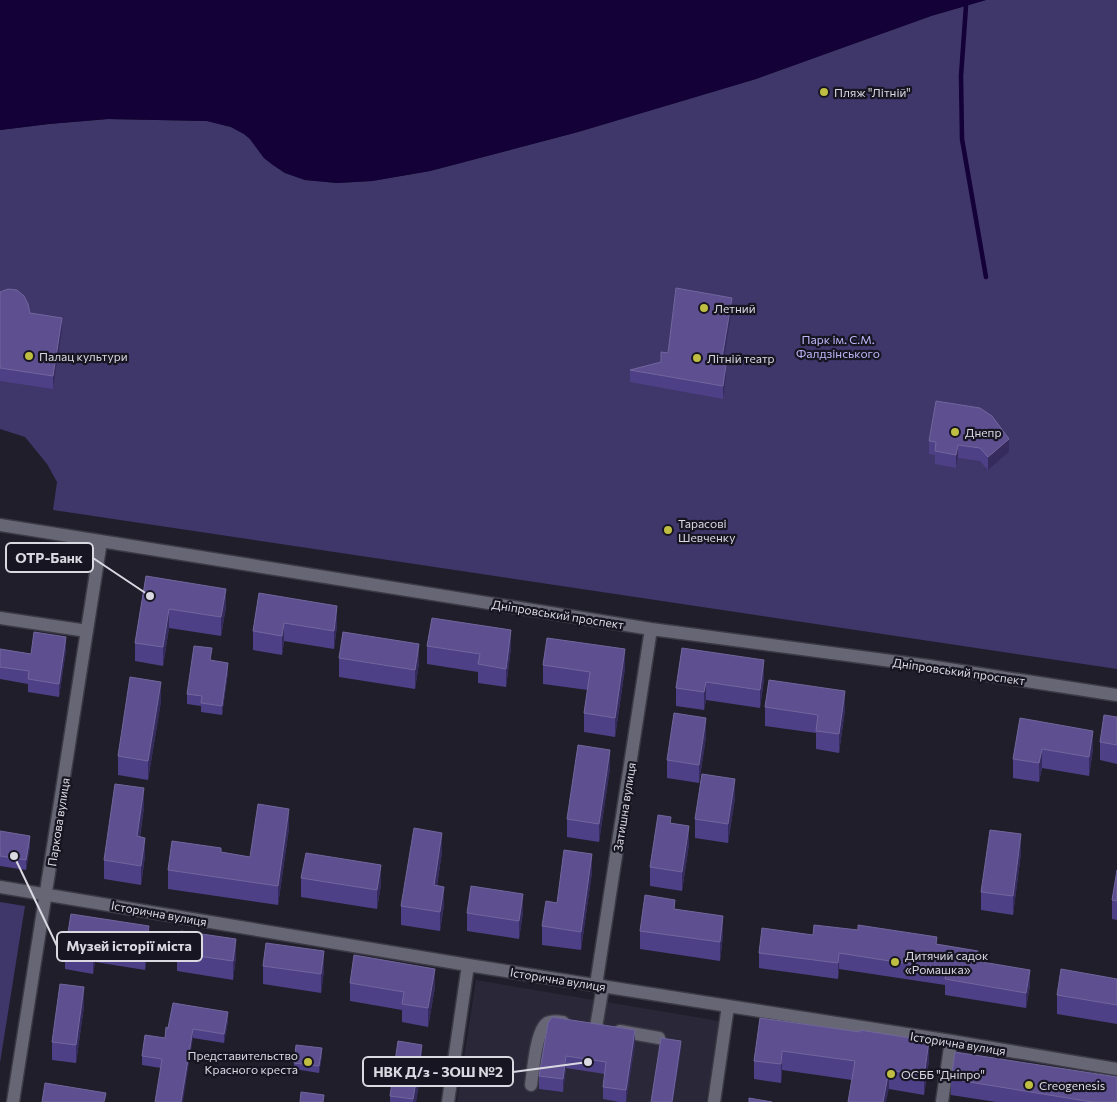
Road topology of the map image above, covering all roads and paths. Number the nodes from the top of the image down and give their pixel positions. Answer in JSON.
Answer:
{"nodes":[{"id":1,"x":0,"y":525,"type":"edge"},
{"id":2,"x":101,"y":541,"type":"junction"},
{"id":3,"x":0,"y":618,"type":"edge"},
{"id":4,"x":651,"y":629,"type":"junction"},
{"id":5,"x":87,"y":631,"type":"junction"},
{"id":6,"x":1117,"y":695,"type":"edge"},
{"id":7,"x":0,"y":887,"type":"edge"},
{"id":8,"x":47,"y":894,"type":"junction"},
{"id":9,"x":468,"y":965,"type":"junction"},
{"id":10,"x":599,"y":985,"type":"junction"},
{"id":11,"x":728,"y":1006,"type":"junction"},
{"id":12,"x":587,"y":1026,"type":"junction"},
{"id":13,"x":659,"y":1038,"type":"edge"},
{"id":14,"x":950,"y":1041,"type":"junction"},
{"id":15,"x":1117,"y":1069,"type":"edge"},
{"id":16,"x":531,"y":1085,"type":"dead end"},
{"id":17,"x":13,"y":1102,"type":"edge"},
{"id":18,"x":448,"y":1102,"type":"edge"},
{"id":19,"x":714,"y":1102,"type":"edge"},
{"id":20,"x":942,"y":1102,"type":"edge"}],
"edges":[{"from":1,"to":2,"type":"street","name":"Дніпровський проспект"},
{"from":2,"to":4,"type":"street","name":"Дніпровський проспект"},
{"from":2,"to":5,"type":"street","name":"Паркова вулиця"},
{"from":3,"to":5,"type":"street"},
{"from":4,"to":6,"type":"street","name":"Дніпровський проспект"},
{"from":4,"to":10,"type":"street","name":"Затишна вулиця"},
{"from":5,"to":8,"type":"street","name":"Паркова вулиця"},
{"from":7,"to":8,"type":"street","name":"Історична вулиця"},
{"from":8,"to":9,"type":"street","name":"Історична вулиця"},
{"from":8,"to":17,"type":"street","name":"Паркова вулиця"},
{"from":9,"to":10,"type":"street","name":"Історична вулиця"},
{"from":9,"to":18,"type":"street"},
{"from":10,"to":11,"type":"street","name":"Історична вулиця"},
{"from":10,"to":12,"type":"street","name":"Затишна вулиця"},
{"from":11,"to":14,"type":"street","name":"Історична вулиця"},
{"from":11,"to":19,"type":"street"},
{"from":12,"to":13,"type":"street"},
{"from":12,"to":16,"type":"street"},
{"from":14,"to":15,"type":"street","name":"Історична вулиця"},
{"from":14,"to":20,"type":"street"}]}
